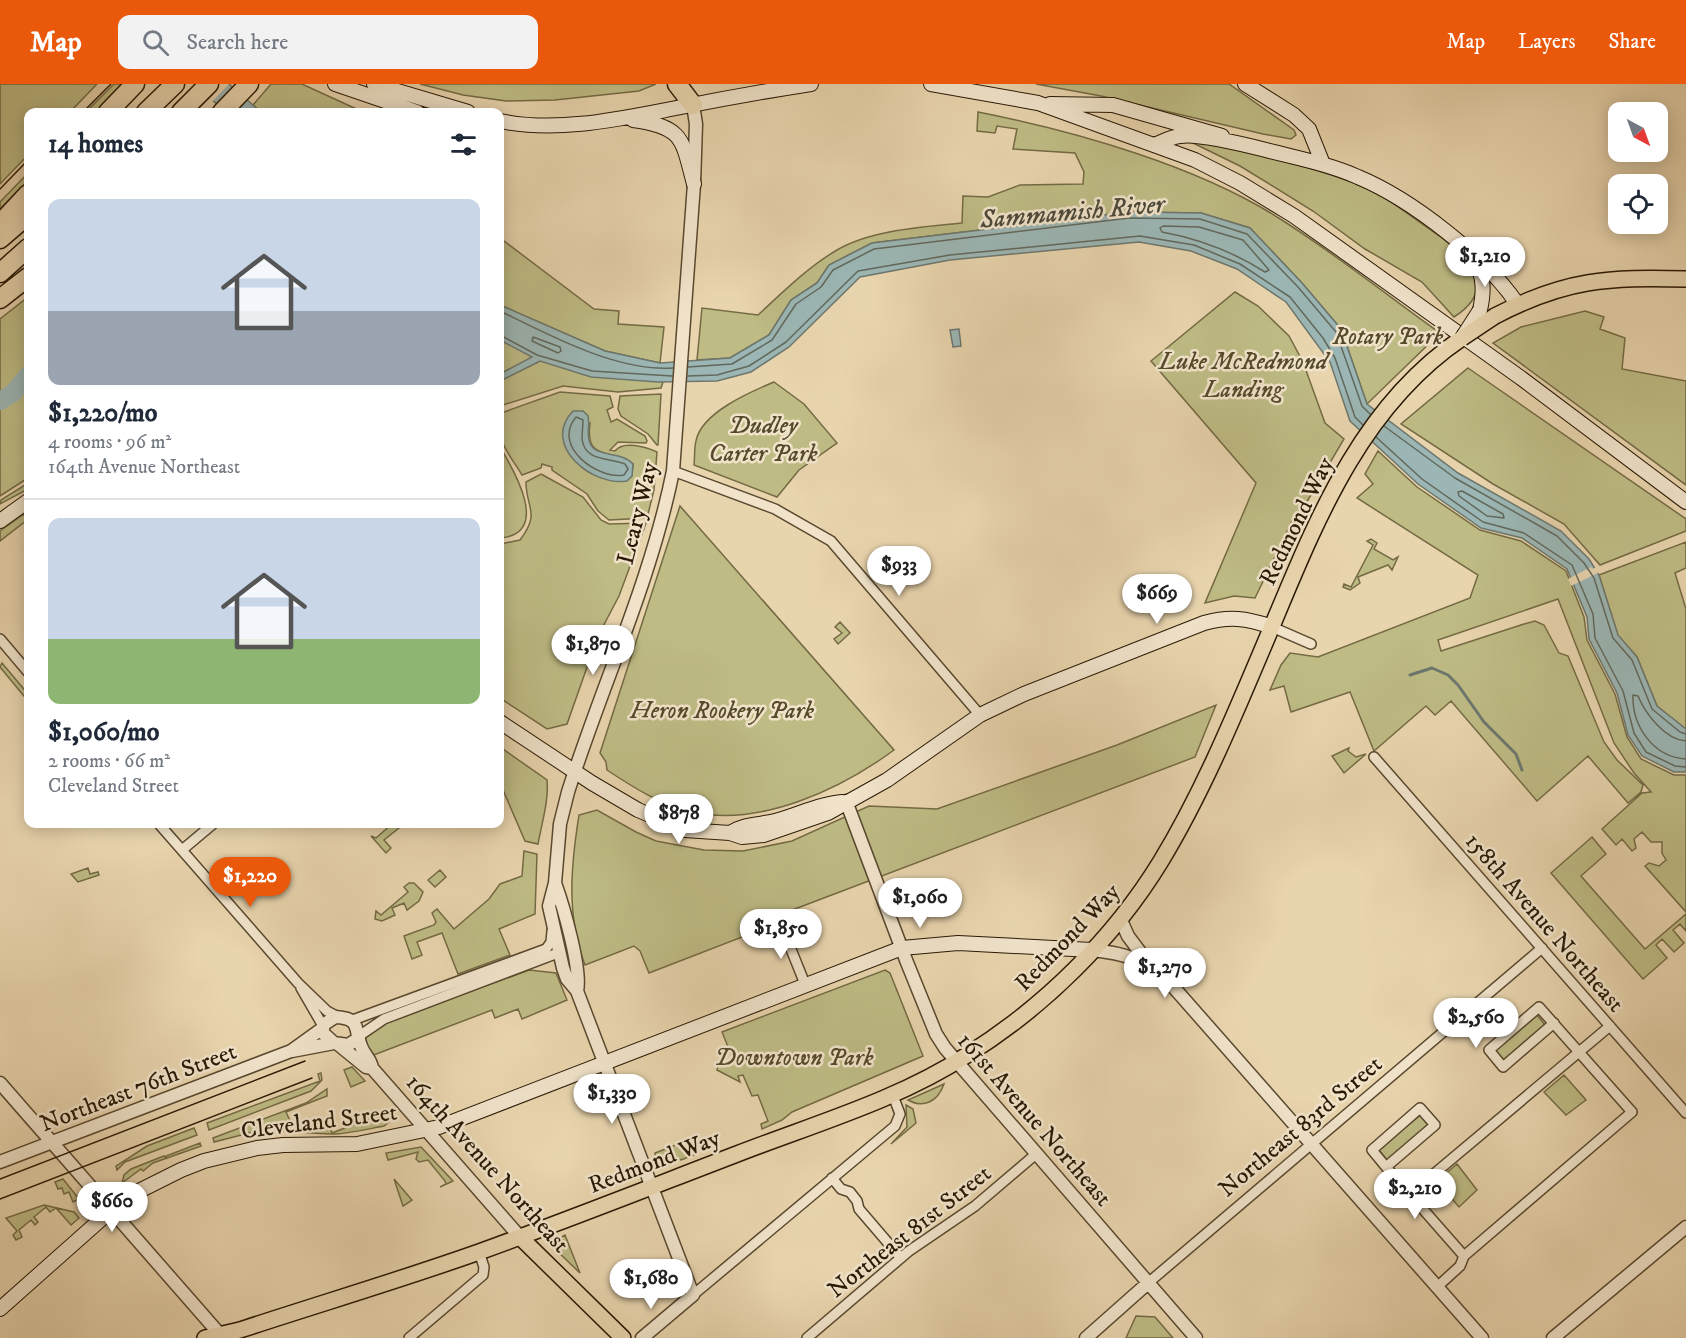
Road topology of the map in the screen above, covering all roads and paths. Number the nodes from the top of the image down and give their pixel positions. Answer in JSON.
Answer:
{"nodes":[{"id":1,"x":175,"y":84,"type":"edge"},
{"id":2,"x":209,"y":84,"type":"edge"},
{"id":3,"x":249,"y":84,"type":"edge"},
{"id":4,"x":334,"y":84,"type":"edge"},
{"id":5,"x":374,"y":84,"type":"edge"},
{"id":6,"x":677,"y":84,"type":"edge"},
{"id":7,"x":690,"y":84,"type":"edge"},
{"id":8,"x":811,"y":84,"type":"edge"},
{"id":9,"x":931,"y":84,"type":"edge"},
{"id":10,"x":1245,"y":84,"type":"edge"},
{"id":11,"x":132,"y":87,"type":"edge"},
{"id":12,"x":1038,"y":103,"type":"junction"},
{"id":13,"x":693,"y":105,"type":"junction"},
{"id":14,"x":112,"y":108,"type":"edge"},
{"id":15,"x":150,"y":108,"type":"edge"},
{"id":16,"x":185,"y":108,"type":"edge"},
{"id":17,"x":226,"y":108,"type":"edge"},
{"id":18,"x":403,"y":108,"type":"edge"},
{"id":19,"x":455,"y":108,"type":"edge"},
{"id":20,"x":622,"y":119,"type":"junction"},
{"id":21,"x":504,"y":121,"type":"edge"},
{"id":22,"x":1243,"y":144,"type":"junction"},
{"id":23,"x":1154,"y":145,"type":"junction"},
{"id":24,"x":1323,"y":164,"type":"junction"},
{"id":25,"x":694,"y":184,"type":"junction"},
{"id":26,"x":24,"y":198,"type":"edge"},
{"id":27,"x":24,"y":218,"type":"edge"},
{"id":28,"x":0,"y":224,"type":"edge"},
{"id":29,"x":0,"y":239,"type":"edge"},
{"id":30,"x":24,"y":252,"type":"edge"},
{"id":31,"x":1472,"y":254,"type":"junction"},
{"id":32,"x":0,"y":273,"type":"edge"},
{"id":33,"x":1686,"y":279,"type":"edge"},
{"id":34,"x":24,"y":281,"type":"edge"},
{"id":35,"x":0,"y":299,"type":"edge"},
{"id":36,"x":1518,"y":305,"type":"junction"},
{"id":37,"x":1462,"y":338,"type":"junction"},
{"id":38,"x":673,"y":471,"type":"junction"},
{"id":39,"x":1686,"y":502,"type":"edge"},
{"id":40,"x":24,"y":504,"type":"edge"},
{"id":41,"x":0,"y":520,"type":"edge"},
{"id":42,"x":1272,"y":627,"type":"junction"},
{"id":43,"x":0,"y":639,"type":"edge"},
{"id":44,"x":1311,"y":644,"type":"dead end"},
{"id":45,"x":24,"y":667,"type":"edge"},
{"id":46,"x":980,"y":715,"type":"junction"},
{"id":47,"x":504,"y":725,"type":"edge"},
{"id":48,"x":1374,"y":757,"type":"dead end"},
{"id":49,"x":574,"y":771,"type":"junction"},
{"id":50,"x":846,"y":801,"type":"junction"},
{"id":51,"x":163,"y":828,"type":"edge"},
{"id":52,"x":208,"y":828,"type":"edge"},
{"id":53,"x":182,"y":850,"type":"junction"},
{"id":54,"x":555,"y":883,"type":"junction"},
{"id":55,"x":561,"y":900,"type":"junction"},
{"id":56,"x":1120,"y":918,"type":"junction"},
{"id":57,"x":552,"y":926,"type":"junction"},
{"id":58,"x":782,"y":927,"type":"dead end"},
{"id":59,"x":902,"y":948,"type":"junction"},
{"id":60,"x":1542,"y":948,"type":"junction"},
{"id":61,"x":1092,"y":950,"type":"junction"},
{"id":62,"x":558,"y":953,"type":"junction"},
{"id":63,"x":1150,"y":965,"type":"junction"},
{"id":64,"x":298,"y":983,"type":"junction"},
{"id":65,"x":805,"y":984,"type":"junction"},
{"id":66,"x":578,"y":991,"type":"junction"},
{"id":67,"x":344,"y":1019,"type":"junction"},
{"id":68,"x":1554,"y":1023,"type":"junction"},
{"id":69,"x":1610,"y":1026,"type":"junction"},
{"id":70,"x":323,"y":1027,"type":"junction"},
{"id":71,"x":359,"y":1037,"type":"junction"},
{"id":72,"x":337,"y":1044,"type":"junction"},
{"id":73,"x":291,"y":1051,"type":"junction"},
{"id":74,"x":1579,"y":1052,"type":"junction"},
{"id":75,"x":604,"y":1061,"type":"junction"},
{"id":76,"x":956,"y":1062,"type":"junction"},
{"id":77,"x":372,"y":1068,"type":"junction"},
{"id":78,"x":0,"y":1083,"type":"edge"},
{"id":79,"x":892,"y":1093,"type":"junction"},
{"id":80,"x":1686,"y":1113,"type":"edge"},
{"id":81,"x":426,"y":1130,"type":"junction"},
{"id":82,"x":51,"y":1142,"type":"junction"},
{"id":83,"x":1311,"y":1144,"type":"junction"},
{"id":84,"x":1036,"y":1154,"type":"junction"},
{"id":85,"x":0,"y":1162,"type":"edge"},
{"id":86,"x":1386,"y":1167,"type":"junction"},
{"id":87,"x":832,"y":1179,"type":"junction"},
{"id":88,"x":652,"y":1187,"type":"junction"},
{"id":89,"x":1410,"y":1194,"type":"junction"},
{"id":90,"x":111,"y":1209,"type":"junction"},
{"id":91,"x":1686,"y":1227,"type":"edge"},
{"id":92,"x":520,"y":1236,"type":"junction"},
{"id":93,"x":479,"y":1252,"type":"junction"},
{"id":94,"x":1464,"y":1256,"type":"junction"},
{"id":95,"x":901,"y":1258,"type":"junction"},
{"id":96,"x":1148,"y":1283,"type":"junction"},
{"id":97,"x":1437,"y":1287,"type":"junction"},
{"id":98,"x":693,"y":1295,"type":"junction"},
{"id":99,"x":0,"y":1309,"type":"edge"},
{"id":100,"x":222,"y":1336,"type":"edge"},
{"id":101,"x":205,"y":1338,"type":"edge"},
{"id":102,"x":409,"y":1338,"type":"edge"},
{"id":103,"x":623,"y":1338,"type":"edge"},
{"id":104,"x":642,"y":1338,"type":"edge"},
{"id":105,"x":807,"y":1338,"type":"edge"},
{"id":106,"x":1086,"y":1338,"type":"edge"},
{"id":107,"x":1196,"y":1338,"type":"edge"},
{"id":108,"x":1482,"y":1338,"type":"edge"},
{"id":109,"x":1553,"y":1338,"type":"edge"}],
"edges":[{"from":1,"to":15,"type":"highway"},
{"from":2,"to":16,"type":"highway"},
{"from":3,"to":17,"type":"highway"},
{"from":4,"to":18,"type":"main road"},
{"from":5,"to":19,"type":"main road"},
{"from":6,"to":13,"type":"highway"},
{"from":7,"to":13,"type":"highway"},
{"from":8,"to":13,"type":"main road"},
{"from":9,"to":12,"type":"main road"},
{"from":10,"to":24,"type":"main road"},
{"from":11,"to":14,"type":"highway"},
{"from":12,"to":22,"type":"main road"},
{"from":12,"to":23,"type":"main road"},
{"from":13,"to":20,"type":"main road"},
{"from":13,"to":25,"type":"street","name":"Leary Way"},
{"from":20,"to":21,"type":"main road"},
{"from":20,"to":25,"type":"main road"},
{"from":22,"to":23,"type":"main road"},
{"from":22,"to":24,"type":"main road"},
{"from":23,"to":39,"type":"main road"},
{"from":24,"to":31,"type":"main road"},
{"from":25,"to":38,"type":"street","name":"Leary Way"},
{"from":26,"to":28,"type":"highway"},
{"from":27,"to":29,"type":"highway"},
{"from":30,"to":32,"type":"highway"},
{"from":31,"to":36,"type":"main road"},
{"from":31,"to":37,"type":"main road","bridge":true},
{"from":33,"to":36,"type":"main road","name":"Redmond Way"},
{"from":34,"to":35,"type":"highway"},
{"from":36,"to":37,"type":"main road","name":"Redmond Way","bridge":true},
{"from":37,"to":42,"type":"main road","name":"Redmond Way"},
{"from":38,"to":46,"type":"street"},
{"from":38,"to":49,"type":"street","name":"Leary Way"},
{"from":40,"to":41,"type":"main road"},
{"from":42,"to":44,"type":"street"},
{"from":42,"to":46,"type":"main road"},
{"from":42,"to":56,"type":"main road","name":"Redmond Way"},
{"from":43,"to":45,"type":"street"},
{"from":46,"to":50,"type":"main road"},
{"from":47,"to":49,"type":"main road"},
{"from":48,"to":60,"type":"street","name":"158th Avenue Northeast"},
{"from":49,"to":50,"type":"main road"},
{"from":49,"to":54,"type":"street","name":"Leary Way"},
{"from":50,"to":59,"type":"street","name":"161st Avenue Northeast"},
{"from":51,"to":53,"type":"street"},
{"from":52,"to":53,"type":"street"},
{"from":53,"to":64,"type":"street"},
{"from":54,"to":55,"type":"street","name":"Leary Way"},
{"from":54,"to":57,"type":"street","name":"Leary Way"},
{"from":55,"to":62,"type":"street"},
{"from":55,"to":66,"type":"street","name":"Leary Way"},
{"from":56,"to":61,"type":"main road","name":"Redmond Way"},
{"from":56,"to":63,"type":"street"},
{"from":57,"to":62,"type":"street","name":"Leary Way"},
{"from":57,"to":67,"type":"street"},
{"from":58,"to":65,"type":"street"},
{"from":59,"to":61,"type":"main road","name":"Cleveland Street"},
{"from":59,"to":65,"type":"main road","name":"Cleveland Street"},
{"from":59,"to":76,"type":"street","name":"161st Avenue Northeast"},
{"from":60,"to":69,"type":"street","name":"158th Avenue Northeast"},
{"from":60,"to":83,"type":"street","name":"Northeast 83rd Street"},
{"from":61,"to":63,"type":"street"},
{"from":61,"to":76,"type":"main road","name":"Redmond Way"},
{"from":62,"to":66,"type":"street","name":"Leary Way"},
{"from":62,"to":71,"type":"street"},
{"from":63,"to":83,"type":"street"},
{"from":64,"to":67,"type":"street"},
{"from":64,"to":70,"type":"street"},
{"from":65,"to":75,"type":"main road","name":"Cleveland Street"},
{"from":66,"to":75,"type":"street","name":"Leary Way"},
{"from":67,"to":70,"type":"street"},
{"from":67,"to":71,"type":"street"},
{"from":68,"to":68,"type":"street"},
{"from":68,"to":74,"type":"street"},
{"from":69,"to":74,"type":"street"},
{"from":69,"to":80,"type":"street","name":"158th Avenue Northeast"},
{"from":70,"to":72,"type":"street"},
{"from":70,"to":73,"type":"street","name":"Northeast 76th Street"},
{"from":71,"to":72,"type":"street"},
{"from":71,"to":77,"type":"street","name":"164th Avenue Northeast"},
{"from":72,"to":73,"type":"street","name":"Northeast 76th Street"},
{"from":72,"to":77,"type":"street","name":"164th Avenue Northeast"},
{"from":73,"to":82,"type":"street","name":"Northeast 76th Street"},
{"from":74,"to":89,"type":"street"},
{"from":74,"to":94,"type":"street"},
{"from":75,"to":81,"type":"main road","name":"Cleveland Street"},
{"from":75,"to":88,"type":"street","name":"Leary Way"},
{"from":76,"to":79,"type":"main road","name":"Redmond Way"},
{"from":76,"to":84,"type":"street","name":"161st Avenue Northeast"},
{"from":77,"to":81,"type":"street","name":"164th Avenue Northeast"},
{"from":78,"to":82,"type":"street"},
{"from":79,"to":87,"type":"street"},
{"from":79,"to":88,"type":"main road","name":"Redmond Way"},
{"from":81,"to":90,"type":"main road","name":"Cleveland Street"},
{"from":81,"to":92,"type":"street","name":"164th Avenue Northeast"},
{"from":82,"to":85,"type":"street","name":"Northeast 76th Street"},
{"from":82,"to":90,"type":"street"},
{"from":83,"to":96,"type":"street","name":"Northeast 83rd Street"},
{"from":83,"to":97,"type":"street"},
{"from":84,"to":95,"type":"street","name":"Northeast 81st Street"},
{"from":84,"to":96,"type":"street","name":"161st Avenue Northeast"},
{"from":86,"to":86,"type":"street"},
{"from":86,"to":89,"type":"street"},
{"from":87,"to":95,"type":"street"},
{"from":87,"to":98,"type":"street"},
{"from":88,"to":92,"type":"main road","name":"Redmond Way"},
{"from":88,"to":98,"type":"street","name":"Leary Way"},
{"from":89,"to":94,"type":"street"},
{"from":90,"to":99,"type":"main road","name":"Cleveland Street"},
{"from":90,"to":100,"type":"street"},
{"from":91,"to":109,"type":"street"},
{"from":92,"to":93,"type":"main road","name":"Redmond Way"},
{"from":92,"to":103,"type":"main road","name":"164th Avenue Northeast"},
{"from":93,"to":100,"type":"main road","name":"Redmond Way"},
{"from":93,"to":102,"type":"street"},
{"from":94,"to":97,"type":"street"},
{"from":95,"to":105,"type":"street","name":"Northeast 81st Street"},
{"from":96,"to":106,"type":"street","name":"Northeast 83rd Street"},
{"from":96,"to":107,"type":"street","name":"161st Avenue Northeast"},
{"from":97,"to":108,"type":"street"},
{"from":98,"to":104,"type":"street"},
{"from":100,"to":101,"type":"main road","name":"Redmond Way"}]}
